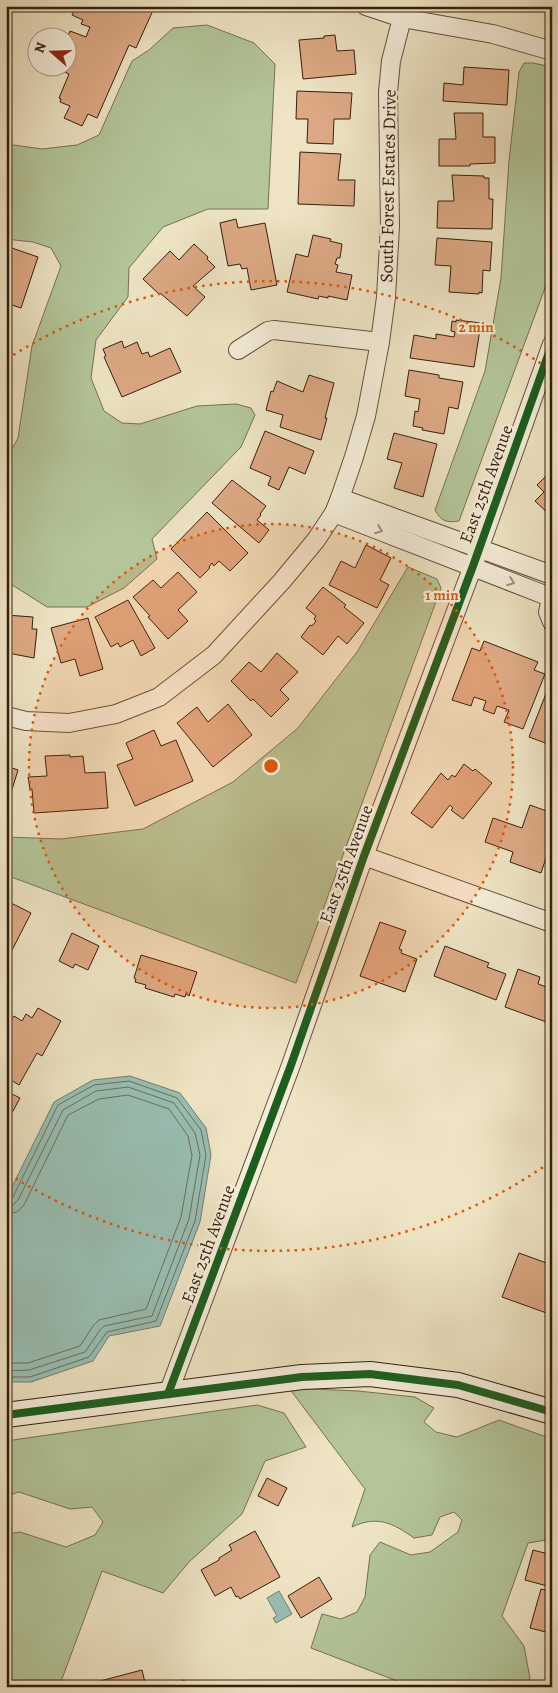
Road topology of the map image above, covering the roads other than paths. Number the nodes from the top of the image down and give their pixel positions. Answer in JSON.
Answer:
{"nodes":[{"id":1,"x":366,"y":6,"type":"edge"},
{"id":2,"x":402,"y":18,"type":"junction"},
{"id":3,"x":552,"y":51,"type":"edge"},
{"id":4,"x":380,"y":342,"type":"junction"},
{"id":5,"x":552,"y":344,"type":"edge"},
{"id":6,"x":238,"y":350,"type":"dead end"},
{"id":7,"x":337,"y":506,"type":"junction"},
{"id":8,"x":479,"y":548,"type":"junction"},
{"id":9,"x":473,"y":566,"type":"junction"},
{"id":10,"x":552,"y":575,"type":"edge"},
{"id":11,"x":551,"y":595,"type":"edge"},
{"id":12,"x":552,"y":622,"type":"edge"},
{"id":13,"x":6,"y":716,"type":"edge"},
{"id":14,"x":364,"y":856,"type":"junction"},
{"id":15,"x":552,"y":923,"type":"edge"},
{"id":16,"x":168,"y":1394,"type":"junction"},
{"id":17,"x":552,"y":1412,"type":"edge"},
{"id":18,"x":6,"y":1415,"type":"edge"}],
"edges":[{"from":1,"to":2,"type":"street"},
{"from":2,"to":3,"type":"street"},
{"from":2,"to":4,"type":"street","name":"South Forest Estates Drive"},
{"from":4,"to":6,"type":"street"},
{"from":4,"to":7,"type":"street","name":"South Forest Estates Drive"},
{"from":5,"to":8,"type":"street","name":"East 25th Avenue"},
{"from":7,"to":8,"type":"street"},
{"from":7,"to":9,"type":"street","one_way":true},
{"from":7,"to":13,"type":"street","name":"South Forest Estates Drive"},
{"from":8,"to":9,"type":"street","name":"East 25th Avenue"},
{"from":8,"to":10,"type":"street"},
{"from":9,"to":11,"type":"street","one_way":true},
{"from":9,"to":14,"type":"street","name":"East 25th Avenue"},
{"from":11,"to":12,"type":"street"},
{"from":14,"to":15,"type":"street"},
{"from":14,"to":16,"type":"street","name":"East 25th Avenue"},
{"from":16,"to":17,"type":"main road"},
{"from":16,"to":18,"type":"main road"}]}
